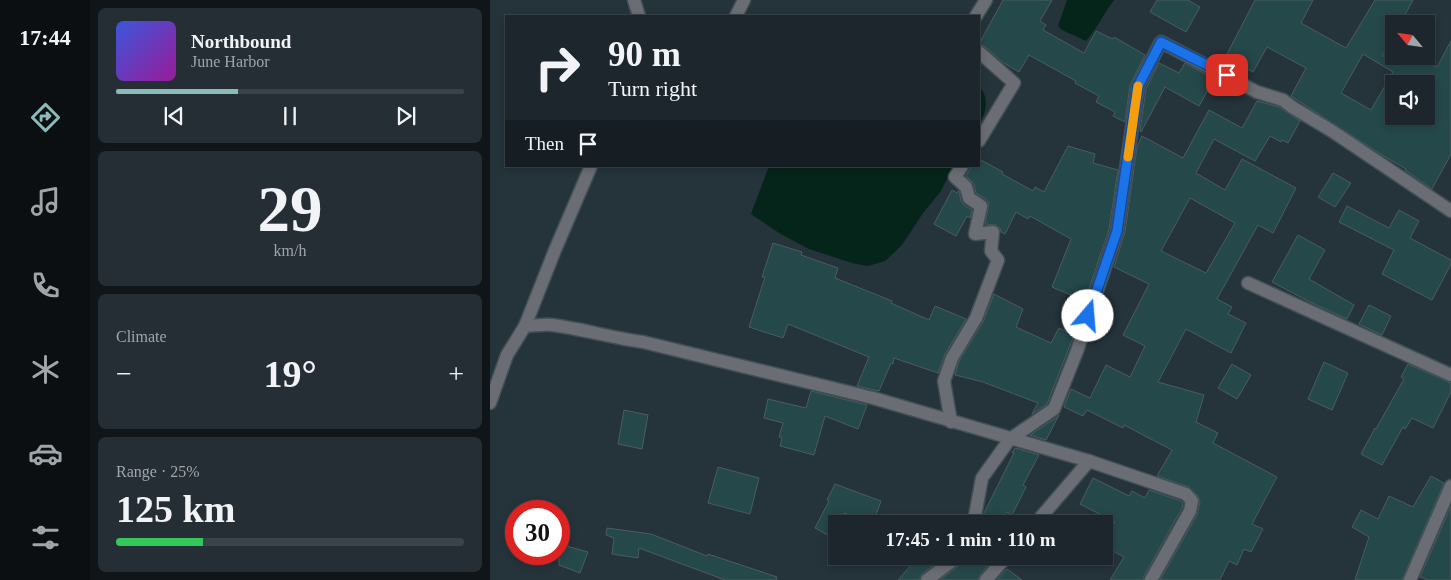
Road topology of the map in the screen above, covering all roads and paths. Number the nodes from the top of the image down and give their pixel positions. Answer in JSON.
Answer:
{"nodes":[{"id":1,"x":634,"y":0,"type":"edge"},
{"id":2,"x":744,"y":0,"type":"edge"},
{"id":3,"x":986,"y":0,"type":"edge"},
{"id":4,"x":638,"y":15,"type":"edge"},
{"id":5,"x":736,"y":15,"type":"edge"},
{"id":6,"x":977,"y":15,"type":"edge"},
{"id":7,"x":980,"y":53,"type":"edge"},
{"id":8,"x":980,"y":140,"type":"edge"},
{"id":9,"x":591,"y":167,"type":"edge"},
{"id":10,"x":961,"y":167,"type":"edge"},
{"id":11,"x":1451,"y":211,"type":"edge"},
{"id":12,"x":1248,"y":284,"type":"dead end"},
{"id":13,"x":524,"y":326,"type":"junction"},
{"id":14,"x":1451,"y":375,"type":"edge"},
{"id":15,"x":490,"y":403,"type":"edge"},
{"id":16,"x":951,"y":422,"type":"junction"},
{"id":17,"x":1010,"y":438,"type":"junction"},
{"id":18,"x":1089,"y":461,"type":"junction"},
{"id":19,"x":1451,"y":486,"type":"edge"},
{"id":20,"x":975,"y":515,"type":"edge"},
{"id":21,"x":1043,"y":515,"type":"edge"},
{"id":22,"x":946,"y":565,"type":"edge"},
{"id":23,"x":999,"y":565,"type":"edge"},
{"id":24,"x":927,"y":580,"type":"edge"},
{"id":25,"x":986,"y":580,"type":"edge"},
{"id":26,"x":1151,"y":580,"type":"edge"},
{"id":27,"x":1410,"y":580,"type":"edge"}],
"edges":[{"from":1,"to":4,"type":"street"},
{"from":2,"to":5,"type":"street"},
{"from":3,"to":6,"type":"street"},
{"from":7,"to":8,"type":"street"},
{"from":9,"to":13,"type":"street"},
{"from":10,"to":16,"type":"street"},
{"from":11,"to":17,"type":"street"},
{"from":12,"to":14,"type":"street"},
{"from":13,"to":15,"type":"street"},
{"from":13,"to":16,"type":"street"},
{"from":16,"to":17,"type":"street"},
{"from":17,"to":18,"type":"street"},
{"from":17,"to":20,"type":"street"},
{"from":18,"to":21,"type":"street"},
{"from":18,"to":26,"type":"street"},
{"from":19,"to":27,"type":"street"},
{"from":22,"to":24,"type":"street"},
{"from":23,"to":25,"type":"street"}]}
